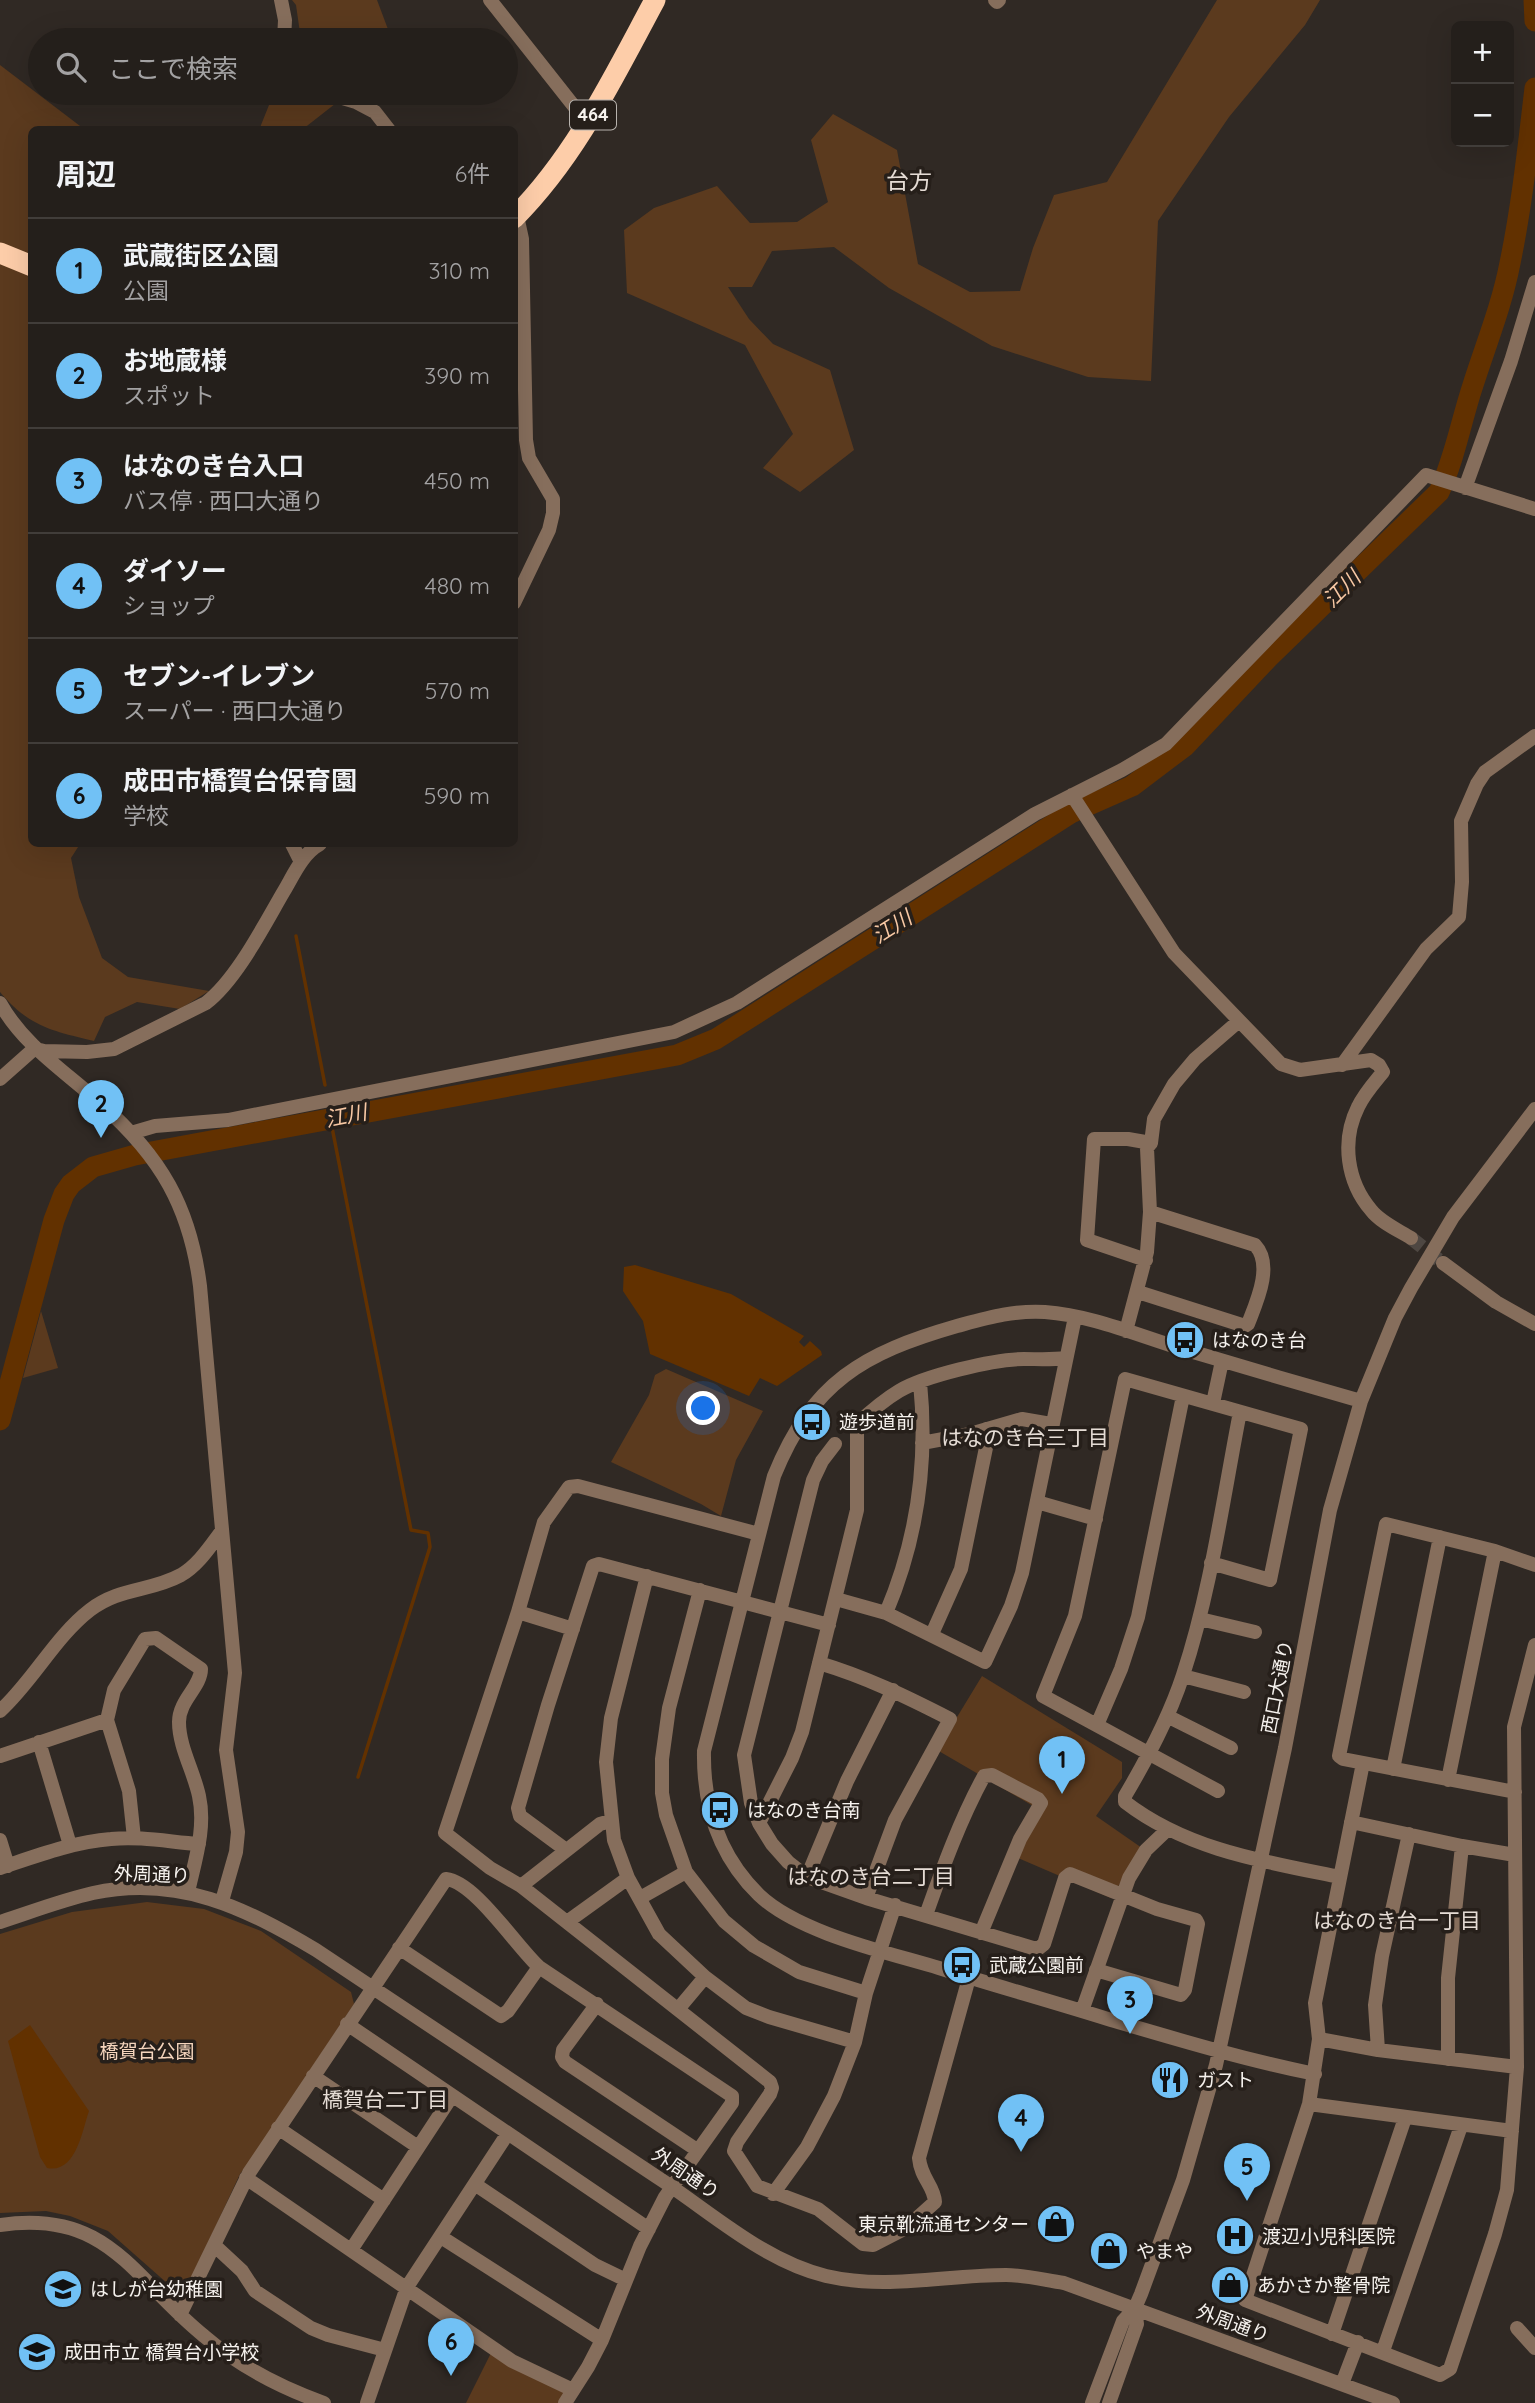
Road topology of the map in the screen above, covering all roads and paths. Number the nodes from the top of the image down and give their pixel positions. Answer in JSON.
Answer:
{"nodes":[{"id":1,"x":281,"y":0,"type":"edge"},
{"id":2,"x":490,"y":0,"type":"edge"},
{"id":3,"x":655,"y":0,"type":"edge"},
{"id":4,"x":285,"y":28,"type":"edge"},
{"id":5,"x":512,"y":28,"type":"edge"},
{"id":6,"x":518,"y":35,"type":"edge"},
{"id":7,"x":362,"y":105,"type":"edge"},
{"id":8,"x":588,"y":124,"type":"junction"},
{"id":9,"x":386,"y":126,"type":"edge"},
{"id":10,"x":518,"y":215,"type":"edge"},
{"id":11,"x":518,"y":224,"type":"edge"},
{"id":12,"x":0,"y":253,"type":"edge"},
{"id":13,"x":28,"y":264,"type":"edge"},
{"id":14,"x":1535,"y":282,"type":"edge"},
{"id":15,"x":1462,"y":487,"type":"junction"},
{"id":16,"x":1535,"y":509,"type":"edge"},
{"id":17,"x":518,"y":595,"type":"edge"},
{"id":18,"x":1535,"y":736,"type":"edge"},
{"id":19,"x":1072,"y":795,"type":"junction"},
{"id":20,"x":294,"y":847,"type":"edge"},
{"id":21,"x":314,"y":847,"type":"edge"},
{"id":22,"x":301,"y":862,"type":"junction"},
{"id":23,"x":0,"y":1003,"type":"edge"},
{"id":24,"x":1239,"y":1021,"type":"junction"},
{"id":25,"x":35,"y":1048,"type":"junction"},
{"id":26,"x":1342,"y":1065,"type":"junction"},
{"id":27,"x":0,"y":1079,"type":"edge"},
{"id":28,"x":1535,"y":1109,"type":"edge"},
{"id":29,"x":135,"y":1137,"type":"junction"},
{"id":30,"x":1150,"y":1143,"type":"junction"},
{"id":31,"x":1150,"y":1212,"type":"junction"},
{"id":32,"x":1411,"y":1238,"type":"tunnel mouth"},
{"id":33,"x":1146,"y":1260,"type":"junction"},
{"id":34,"x":1443,"y":1264,"type":"tunnel mouth"},
{"id":35,"x":1138,"y":1292,"type":"junction"},
{"id":36,"x":1075,"y":1317,"type":"junction"},
{"id":37,"x":1535,"y":1324,"type":"edge"},
{"id":38,"x":1126,"y":1331,"type":"junction"},
{"id":39,"x":1066,"y":1358,"type":"junction"},
{"id":40,"x":1222,"y":1361,"type":"junction"},
{"id":41,"x":920,"y":1382,"type":"junction"},
{"id":42,"x":1183,"y":1396,"type":"junction"},
{"id":43,"x":1361,"y":1401,"type":"junction"},
{"id":44,"x":1213,"y":1403,"type":"junction"},
{"id":45,"x":1240,"y":1412,"type":"junction"},
{"id":46,"x":1051,"y":1424,"type":"junction"},
{"id":47,"x":986,"y":1429,"type":"junction"},
{"id":48,"x":922,"y":1443,"type":"junction"},
{"id":49,"x":835,"y":1444,"type":"dead end"},
{"id":50,"x":1037,"y":1502,"type":"junction"},
{"id":51,"x":1096,"y":1519,"type":"junction"},
{"id":52,"x":221,"y":1532,"type":"junction"},
{"id":53,"x":759,"y":1534,"type":"junction"},
{"id":54,"x":1440,"y":1537,"type":"junction"},
{"id":55,"x":1495,"y":1551,"type":"junction"},
{"id":56,"x":1211,"y":1563,"type":"junction"},
{"id":57,"x":1535,"y":1565,"type":"edge"},
{"id":58,"x":647,"y":1576,"type":"junction"},
{"id":59,"x":700,"y":1590,"type":"junction"},
{"id":60,"x":836,"y":1599,"type":"junction"},
{"id":61,"x":743,"y":1601,"type":"junction"},
{"id":62,"x":518,"y":1612,"type":"junction"},
{"id":63,"x":781,"y":1612,"type":"junction"},
{"id":64,"x":886,"y":1613,"type":"junction"},
{"id":65,"x":1200,"y":1619,"type":"junction"},
{"id":66,"x":829,"y":1625,"type":"junction"},
{"id":67,"x":573,"y":1629,"type":"junction"},
{"id":68,"x":1255,"y":1632,"type":"dead end"},
{"id":69,"x":932,"y":1634,"type":"junction"},
{"id":70,"x":1535,"y":1645,"type":"edge"},
{"id":71,"x":819,"y":1663,"type":"junction"},
{"id":72,"x":1183,"y":1676,"type":"junction"},
{"id":73,"x":893,"y":1689,"type":"junction"},
{"id":74,"x":1244,"y":1692,"type":"dead end"},
{"id":75,"x":0,"y":1711,"type":"edge"},
{"id":76,"x":1167,"y":1716,"type":"junction"},
{"id":77,"x":107,"y":1720,"type":"junction"},
{"id":78,"x":1097,"y":1725,"type":"junction"},
{"id":79,"x":39,"y":1742,"type":"junction"},
{"id":80,"x":1231,"y":1748,"type":"dead end"},
{"id":81,"x":1150,"y":1753,"type":"junction"},
{"id":82,"x":0,"y":1756,"type":"edge"},
{"id":83,"x":1363,"y":1763,"type":"junction"},
{"id":84,"x":1393,"y":1769,"type":"junction"},
{"id":85,"x":1448,"y":1780,"type":"junction"},
{"id":86,"x":1218,"y":1791,"type":"dead end"},
{"id":87,"x":1515,"y":1792,"type":"junction"},
{"id":88,"x":610,"y":1821,"type":"junction"},
{"id":89,"x":1351,"y":1822,"type":"junction"},
{"id":90,"x":759,"y":1823,"type":"junction"},
{"id":91,"x":1168,"y":1829,"type":"junction"},
{"id":92,"x":1409,"y":1834,"type":"junction"},
{"id":93,"x":134,"y":1838,"type":"junction"},
{"id":94,"x":0,"y":1840,"type":"edge"},
{"id":95,"x":199,"y":1844,"type":"junction"},
{"id":96,"x":70,"y":1845,"type":"junction"},
{"id":97,"x":1462,"y":1846,"type":"junction"},
{"id":98,"x":566,"y":1850,"type":"junction"},
{"id":99,"x":1515,"y":1855,"type":"junction"},
{"id":100,"x":1260,"y":1861,"type":"junction"},
{"id":101,"x":4,"y":1867,"type":"edge"},
{"id":102,"x":686,"y":1872,"type":"junction"},
{"id":103,"x":807,"y":1877,"type":"junction"},
{"id":104,"x":1340,"y":1877,"type":"junction"},
{"id":105,"x":628,"y":1878,"type":"junction"},
{"id":106,"x":521,"y":1886,"type":"junction"},
{"id":107,"x":188,"y":1892,"type":"junction"},
{"id":108,"x":1124,"y":1895,"type":"junction"},
{"id":109,"x":640,"y":1898,"type":"junction"},
{"id":110,"x":866,"y":1898,"type":"junction"},
{"id":111,"x":222,"y":1901,"type":"junction"},
{"id":112,"x":895,"y":1905,"type":"junction"},
{"id":113,"x":926,"y":1915,"type":"junction"},
{"id":114,"x":0,"y":1922,"type":"edge"},
{"id":115,"x":567,"y":1922,"type":"junction"},
{"id":116,"x":981,"y":1933,"type":"junction"},
{"id":117,"x":399,"y":1948,"type":"junction"},
{"id":118,"x":880,"y":1950,"type":"junction"},
{"id":119,"x":539,"y":1967,"type":"junction"},
{"id":120,"x":1096,"y":1970,"type":"junction"},
{"id":121,"x":705,"y":1977,"type":"junction"},
{"id":122,"x":969,"y":1978,"type":"junction"},
{"id":123,"x":372,"y":1987,"type":"junction"},
{"id":124,"x":866,"y":1993,"type":"junction"},
{"id":125,"x":597,"y":2004,"type":"junction"},
{"id":126,"x":679,"y":2008,"type":"junction"},
{"id":127,"x":1082,"y":2011,"type":"junction"},
{"id":128,"x":347,"y":2024,"type":"junction"},
{"id":129,"x":1319,"y":2039,"type":"junction"},
{"id":130,"x":855,"y":2042,"type":"junction"},
{"id":131,"x":1378,"y":2049,"type":"junction"},
{"id":132,"x":1219,"y":2052,"type":"junction"},
{"id":133,"x":1448,"y":2059,"type":"junction"},
{"id":134,"x":1517,"y":2067,"type":"junction"},
{"id":135,"x":1315,"y":2074,"type":"junction"},
{"id":136,"x":313,"y":2076,"type":"junction"},
{"id":137,"x":452,"y":2096,"type":"junction"},
{"id":138,"x":1310,"y":2104,"type":"junction"},
{"id":139,"x":1405,"y":2118,"type":"junction"},
{"id":140,"x":1461,"y":2126,"type":"junction"},
{"id":141,"x":278,"y":2128,"type":"junction"},
{"id":142,"x":1512,"y":2131,"type":"junction"},
{"id":143,"x":508,"y":2133,"type":"junction"},
{"id":144,"x":418,"y":2147,"type":"junction"},
{"id":145,"x":697,"y":2150,"type":"junction"},
{"id":146,"x":246,"y":2178,"type":"junction"},
{"id":147,"x":476,"y":2185,"type":"junction"},
{"id":148,"x":672,"y":2186,"type":"junction"},
{"id":149,"x":773,"y":2194,"type":"junction"},
{"id":150,"x":384,"y":2200,"type":"junction"},
{"id":151,"x":0,"y":2225,"type":"edge"},
{"id":152,"x":649,"y":2228,"type":"junction"},
{"id":153,"x":441,"y":2237,"type":"junction"},
{"id":154,"x":214,"y":2245,"type":"junction"},
{"id":155,"x":351,"y":2250,"type":"junction"},
{"id":156,"x":626,"y":2280,"type":"junction"},
{"id":157,"x":407,"y":2287,"type":"junction"},
{"id":158,"x":1135,"y":2308,"type":"junction"},
{"id":159,"x":180,"y":2315,"type":"junction"},
{"id":160,"x":1517,"y":2328,"type":"dead end"},
{"id":161,"x":1332,"y":2334,"type":"junction"},
{"id":162,"x":601,"y":2340,"type":"junction"},
{"id":163,"x":1358,"y":2343,"type":"junction"},
{"id":164,"x":1535,"y":2348,"type":"edge"},
{"id":165,"x":385,"y":2350,"type":"junction"},
{"id":166,"x":1383,"y":2351,"type":"junction"},
{"id":167,"x":1342,"y":2384,"type":"junction"},
{"id":168,"x":569,"y":2397,"type":"edge"},
{"id":169,"x":324,"y":2403,"type":"edge"},
{"id":170,"x":367,"y":2403,"type":"edge"},
{"id":171,"x":1092,"y":2403,"type":"edge"},
{"id":172,"x":1109,"y":2403,"type":"edge"},
{"id":173,"x":1393,"y":2403,"type":"edge"}],
"edges":[{"from":1,"to":4,"type":"street"},
{"from":2,"to":5,"type":"street"},
{"from":3,"to":8,"type":"highway","number":"464"},
{"from":6,"to":8,"type":"street"},
{"from":7,"to":9,"type":"street"},
{"from":8,"to":10,"type":"highway","number":"464"},
{"from":11,"to":17,"type":"street"},
{"from":12,"to":13,"type":"highway"},
{"from":14,"to":15,"type":"street"},
{"from":15,"to":16,"type":"street"},
{"from":15,"to":19,"type":"street"},
{"from":18,"to":26,"type":"street"},
{"from":19,"to":24,"type":"street"},
{"from":19,"to":29,"type":"street"},
{"from":20,"to":22,"type":"street"},
{"from":21,"to":22,"type":"street"},
{"from":22,"to":25,"type":"street"},
{"from":23,"to":25,"type":"street"},
{"from":24,"to":26,"type":"street"},
{"from":24,"to":30,"type":"street"},
{"from":25,"to":27,"type":"street"},
{"from":25,"to":29,"type":"street"},
{"from":26,"to":32,"type":"street"},
{"from":28,"to":43,"type":"street","name":"西口大通り"},
{"from":29,"to":52,"type":"street"},
{"from":30,"to":31,"type":"street"},
{"from":30,"to":33,"type":"street"},
{"from":31,"to":33,"type":"street"},
{"from":31,"to":35,"type":"street"},
{"from":33,"to":35,"type":"street"},
{"from":34,"to":37,"type":"street"},
{"from":35,"to":38,"type":"street"},
{"from":36,"to":38,"type":"street"},
{"from":36,"to":39,"type":"street"},
{"from":36,"to":53,"type":"street"},
{"from":38,"to":40,"type":"street"},
{"from":39,"to":41,"type":"street"},
{"from":39,"to":46,"type":"street"},
{"from":40,"to":43,"type":"street"},
{"from":40,"to":44,"type":"street"},
{"from":41,"to":48,"type":"street"},
{"from":41,"to":60,"type":"street"},
{"from":42,"to":44,"type":"street"},
{"from":42,"to":51,"type":"street"},
{"from":42,"to":78,"type":"street"},
{"from":43,"to":100,"type":"street","name":"西口大通り"},
{"from":44,"to":45,"type":"street"},
{"from":45,"to":56,"type":"street"},
{"from":45,"to":56,"type":"street"},
{"from":46,"to":47,"type":"street"},
{"from":46,"to":50,"type":"street"},
{"from":47,"to":48,"type":"street"},
{"from":47,"to":69,"type":"street"},
{"from":48,"to":64,"type":"street"},
{"from":49,"to":63,"type":"street"},
{"from":50,"to":51,"type":"street"},
{"from":50,"to":69,"type":"street"},
{"from":51,"to":78,"type":"street"},
{"from":52,"to":75,"type":"street"},
{"from":52,"to":111,"type":"street"},
{"from":53,"to":61,"type":"street"},
{"from":53,"to":62,"type":"street"},
{"from":54,"to":55,"type":"street"},
{"from":54,"to":83,"type":"street"},
{"from":54,"to":84,"type":"street"},
{"from":55,"to":57,"type":"street"},
{"from":55,"to":85,"type":"street"},
{"from":56,"to":65,"type":"street"},
{"from":58,"to":59,"type":"street"},
{"from":58,"to":67,"type":"street"},
{"from":58,"to":88,"type":"street"},
{"from":59,"to":61,"type":"street"},
{"from":59,"to":102,"type":"street"},
{"from":60,"to":64,"type":"street"},
{"from":60,"to":66,"type":"street"},
{"from":61,"to":63,"type":"street"},
{"from":61,"to":118,"type":"street"},
{"from":62,"to":67,"type":"street"},
{"from":62,"to":106,"type":"street"},
{"from":63,"to":66,"type":"street"},
{"from":63,"to":90,"type":"street"},
{"from":64,"to":69,"type":"street"},
{"from":65,"to":68,"type":"street"},
{"from":65,"to":72,"type":"street"},
{"from":66,"to":71,"type":"street"},
{"from":67,"to":98,"type":"street"},
{"from":70,"to":87,"type":"street"},
{"from":71,"to":73,"type":"street"},
{"from":71,"to":90,"type":"street"},
{"from":72,"to":74,"type":"street"},
{"from":72,"to":76,"type":"street"},
{"from":73,"to":103,"type":"street"},
{"from":73,"to":110,"type":"street"},
{"from":76,"to":80,"type":"street"},
{"from":76,"to":81,"type":"street"},
{"from":77,"to":79,"type":"street"},
{"from":77,"to":93,"type":"street"},
{"from":77,"to":95,"type":"street"},
{"from":78,"to":81,"type":"street"},
{"from":79,"to":82,"type":"street"},
{"from":79,"to":96,"type":"street"},
{"from":81,"to":86,"type":"street"},
{"from":81,"to":91,"type":"street"},
{"from":83,"to":84,"type":"street"},
{"from":83,"to":89,"type":"street"},
{"from":84,"to":85,"type":"street"},
{"from":85,"to":87,"type":"street"},
{"from":87,"to":99,"type":"street"},
{"from":88,"to":98,"type":"street"},
{"from":88,"to":105,"type":"street"},
{"from":89,"to":92,"type":"street"},
{"from":89,"to":104,"type":"street"},
{"from":90,"to":103,"type":"street"},
{"from":91,"to":100,"type":"street"},
{"from":91,"to":108,"type":"street"},
{"from":92,"to":97,"type":"street"},
{"from":92,"to":131,"type":"street"},
{"from":93,"to":95,"type":"street"},
{"from":93,"to":96,"type":"street"},
{"from":94,"to":101,"type":"street"},
{"from":95,"to":107,"type":"street"},
{"from":96,"to":101,"type":"street"},
{"from":97,"to":99,"type":"street"},
{"from":97,"to":133,"type":"street"},
{"from":98,"to":106,"type":"street"},
{"from":99,"to":134,"type":"street"},
{"from":100,"to":104,"type":"street"},
{"from":100,"to":132,"type":"street","name":"西口大通り"},
{"from":102,"to":109,"type":"street"},
{"from":102,"to":124,"type":"street"},
{"from":103,"to":110,"type":"street"},
{"from":104,"to":129,"type":"street"},
{"from":105,"to":109,"type":"street"},
{"from":105,"to":115,"type":"street"},
{"from":106,"to":115,"type":"street"},
{"from":107,"to":111,"type":"street","name":"外周通り"},
{"from":107,"to":114,"type":"street","name":"外周通り"},
{"from":108,"to":116,"type":"street"},
{"from":108,"to":120,"type":"street"},
{"from":108,"to":120,"type":"street"},
{"from":109,"to":121,"type":"street"},
{"from":110,"to":112,"type":"street"},
{"from":111,"to":123,"type":"street","name":"外周通り"},
{"from":112,"to":113,"type":"street"},
{"from":112,"to":118,"type":"street"},
{"from":113,"to":116,"type":"street"},
{"from":113,"to":116,"type":"street"},
{"from":115,"to":126,"type":"street"},
{"from":117,"to":119,"type":"street"},
{"from":117,"to":119,"type":"street"},
{"from":117,"to":123,"type":"street"},
{"from":118,"to":122,"type":"street"},
{"from":118,"to":124,"type":"street"},
{"from":119,"to":125,"type":"street"},
{"from":120,"to":127,"type":"street"},
{"from":121,"to":126,"type":"street"},
{"from":121,"to":130,"type":"street"},
{"from":122,"to":127,"type":"street"},
{"from":122,"to":149,"type":"street"},
{"from":123,"to":128,"type":"street"},
{"from":123,"to":148,"type":"street","name":"外周通り"},
{"from":124,"to":130,"type":"street"},
{"from":125,"to":145,"type":"street"},
{"from":125,"to":145,"type":"street"},
{"from":126,"to":149,"type":"street"},
{"from":127,"to":132,"type":"street"},
{"from":128,"to":136,"type":"street"},
{"from":128,"to":137,"type":"street"},
{"from":129,"to":131,"type":"street"},
{"from":129,"to":135,"type":"street"},
{"from":130,"to":149,"type":"street"},
{"from":131,"to":133,"type":"street"},
{"from":132,"to":135,"type":"street"},
{"from":132,"to":158,"type":"street","name":"西口大通り"},
{"from":133,"to":134,"type":"street"},
{"from":134,"to":142,"type":"street"},
{"from":135,"to":138,"type":"street"},
{"from":136,"to":141,"type":"street"},
{"from":136,"to":144,"type":"street"},
{"from":137,"to":143,"type":"street"},
{"from":137,"to":144,"type":"street"},
{"from":138,"to":139,"type":"street"},
{"from":138,"to":161,"type":"street"},
{"from":139,"to":140,"type":"street"},
{"from":139,"to":161,"type":"street"},
{"from":140,"to":142,"type":"street"},
{"from":140,"to":166,"type":"street"},
{"from":141,"to":146,"type":"street"},
{"from":141,"to":150,"type":"street"},
{"from":142,"to":166,"type":"street"},
{"from":143,"to":147,"type":"street"},
{"from":143,"to":152,"type":"street"},
{"from":144,"to":150,"type":"street"},
{"from":145,"to":148,"type":"street"},
{"from":146,"to":154,"type":"street"},
{"from":146,"to":155,"type":"street"},
{"from":147,"to":153,"type":"street"},
{"from":147,"to":156,"type":"street"},
{"from":148,"to":152,"type":"street"},
{"from":148,"to":158,"type":"street","name":"外周通り"},
{"from":150,"to":155,"type":"street"},
{"from":151,"to":159,"type":"street"},
{"from":152,"to":156,"type":"street"},
{"from":153,"to":157,"type":"street"},
{"from":153,"to":162,"type":"street"},
{"from":154,"to":159,"type":"street"},
{"from":154,"to":165,"type":"street"},
{"from":155,"to":157,"type":"street"},
{"from":156,"to":162,"type":"street"},
{"from":157,"to":165,"type":"street"},
{"from":157,"to":168,"type":"street"},
{"from":158,"to":167,"type":"street","name":"外周通り"},
{"from":158,"to":171,"type":"street","name":"西口大通り"},
{"from":158,"to":172,"type":"street","name":"西口大通り"},
{"from":159,"to":169,"type":"street"},
{"from":160,"to":164,"type":"street"},
{"from":161,"to":163,"type":"street"},
{"from":162,"to":168,"type":"street"},
{"from":163,"to":166,"type":"street"},
{"from":163,"to":167,"type":"street"},
{"from":165,"to":170,"type":"street"},
{"from":167,"to":173,"type":"street","name":"外周通り"}]}
